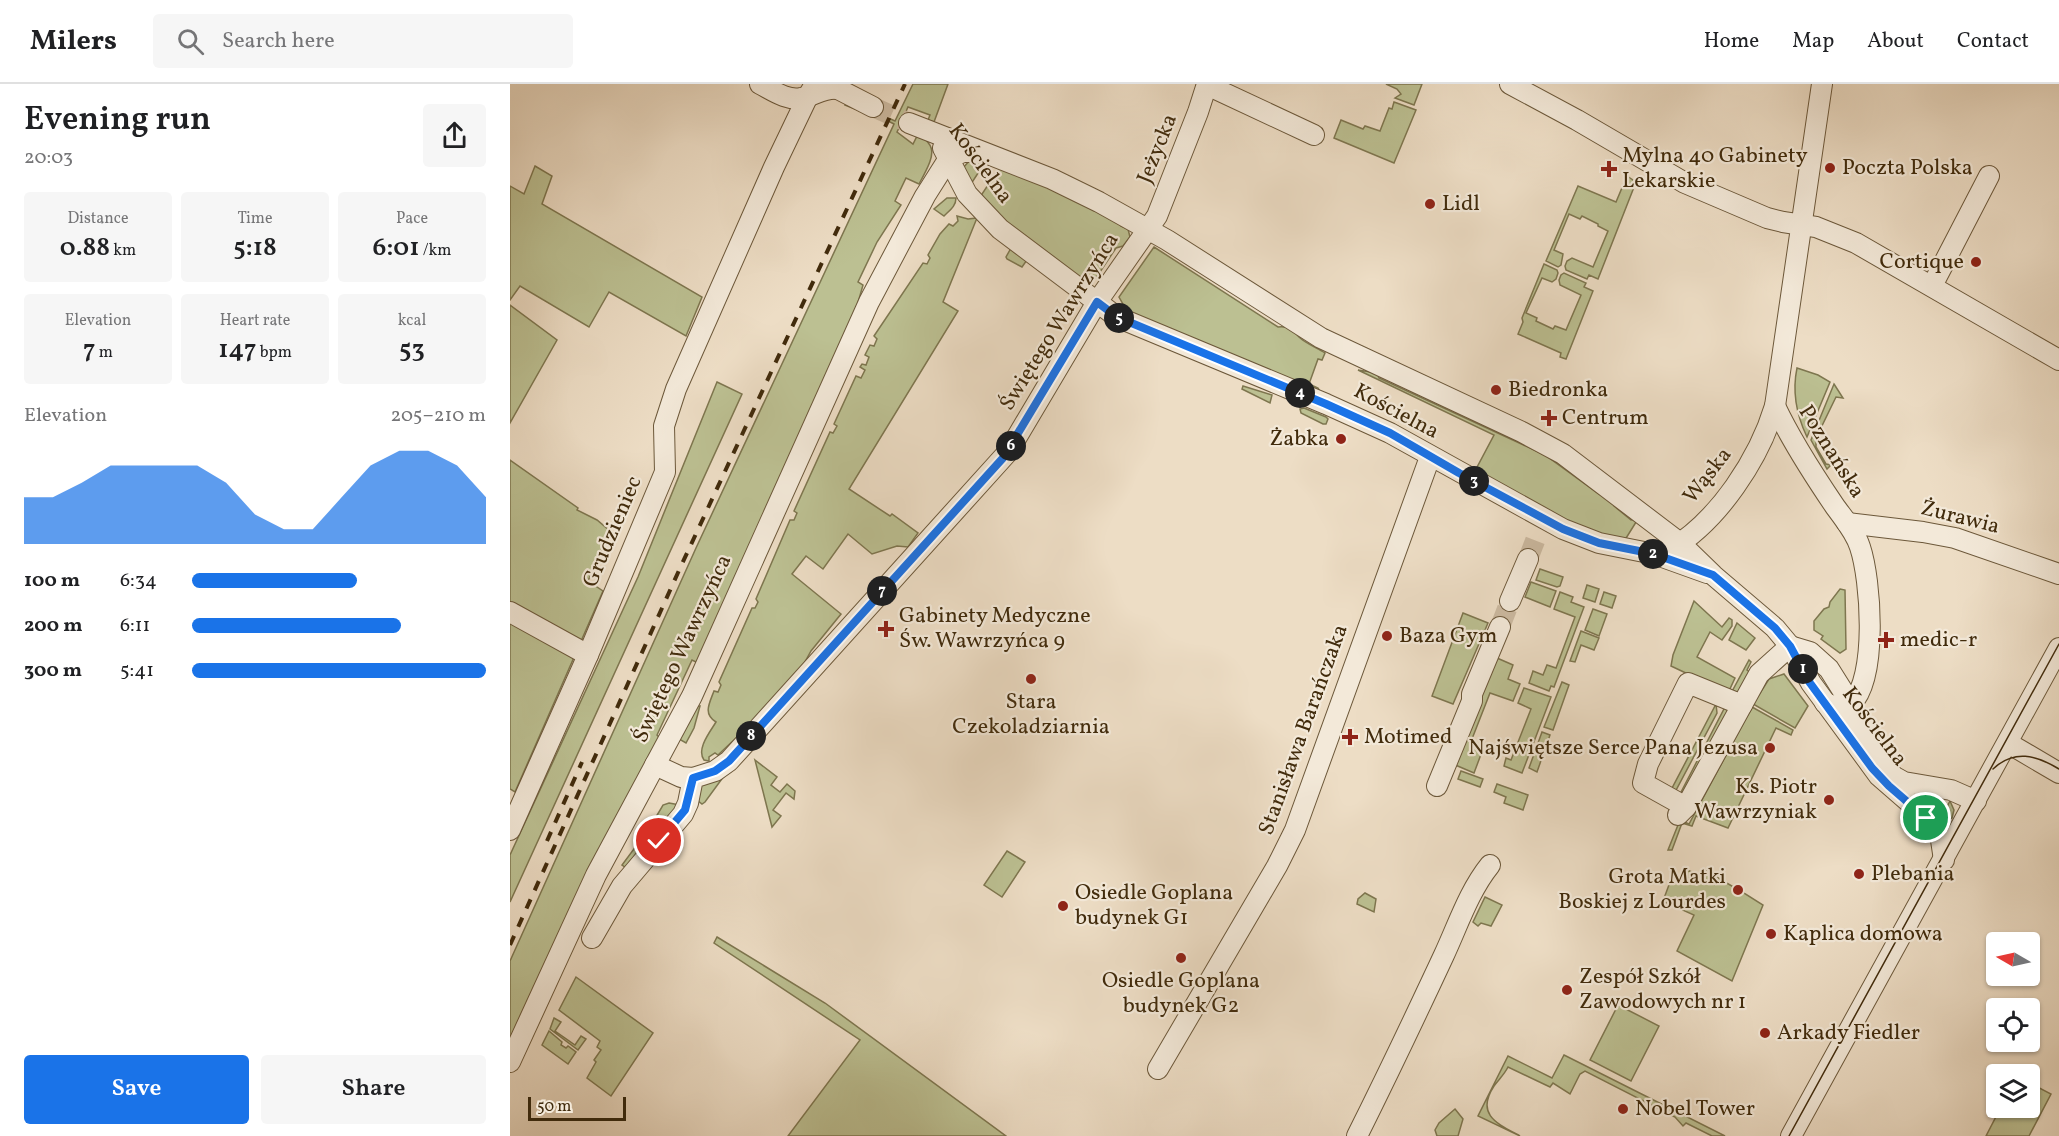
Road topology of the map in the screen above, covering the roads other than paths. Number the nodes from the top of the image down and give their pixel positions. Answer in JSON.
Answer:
{"nodes":[{"id":1,"x":760,"y":84,"type":"edge"},
{"id":2,"x":1207,"y":84,"type":"edge"},
{"id":3,"x":1510,"y":84,"type":"edge"},
{"id":4,"x":1822,"y":84,"type":"edge"},
{"id":5,"x":836,"y":87,"type":"edge"},
{"id":6,"x":811,"y":90,"type":"edge"},
{"id":7,"x":784,"y":96,"type":"junction"},
{"id":8,"x":873,"y":107,"type":"tunnel mouth"},
{"id":9,"x":798,"y":116,"type":"junction"},
{"id":10,"x":1314,"y":135,"type":"dead end"},
{"id":11,"x":981,"y":152,"type":"junction"},
{"id":12,"x":952,"y":165,"type":"junction"},
{"id":13,"x":1989,"y":176,"type":"dead end"},
{"id":14,"x":967,"y":194,"type":"junction"},
{"id":15,"x":925,"y":196,"type":"junction"},
{"id":16,"x":1803,"y":225,"type":"junction"},
{"id":17,"x":1148,"y":229,"type":"junction"},
{"id":18,"x":1932,"y":286,"type":"junction"},
{"id":19,"x":1097,"y":302,"type":"junction"},
{"id":20,"x":2059,"y":360,"type":"edge"},
{"id":21,"x":1775,"y":406,"type":"junction"},
{"id":22,"x":1430,"y":457,"type":"junction"},
{"id":23,"x":1646,"y":516,"type":"junction"},
{"id":24,"x":1847,"y":523,"type":"junction"},
{"id":25,"x":1680,"y":543,"type":"junction"},
{"id":26,"x":1624,"y":549,"type":"junction"},
{"id":27,"x":1654,"y":554,"type":"junction"},
{"id":28,"x":1528,"y":559,"type":"tunnel mouth"},
{"id":29,"x":2059,"y":574,"type":"edge"},
{"id":30,"x":1713,"y":575,"type":"junction"},
{"id":31,"x":1510,"y":601,"type":"tunnel mouth"},
{"id":32,"x":510,"y":612,"type":"edge"},
{"id":33,"x":1500,"y":627,"type":"tunnel mouth"},
{"id":34,"x":2059,"y":633,"type":"edge"},
{"id":35,"x":1790,"y":646,"type":"junction"},
{"id":36,"x":2059,"y":648,"type":"edge"},
{"id":37,"x":588,"y":655,"type":"junction"},
{"id":38,"x":1825,"y":703,"type":"junction"},
{"id":39,"x":1851,"y":704,"type":"junction"},
{"id":40,"x":1742,"y":705,"type":"junction"},
{"id":41,"x":2020,"y":719,"type":"junction"},
{"id":42,"x":2007,"y":743,"type":"junction"},
{"id":43,"x":655,"y":765,"type":"junction"},
{"id":44,"x":2059,"y":773,"type":"edge"},
{"id":45,"x":693,"y":778,"type":"junction"},
{"id":46,"x":1437,"y":786,"type":"dead end"},
{"id":47,"x":1976,"y":801,"type":"junction"},
{"id":48,"x":510,"y":830,"type":"edge"},
{"id":49,"x":1944,"y":860,"type":"junction"},
{"id":50,"x":1490,"y":865,"type":"dead end"},
{"id":51,"x":592,"y":938,"type":"dead end"},
{"id":52,"x":510,"y":1062,"type":"edge"},
{"id":53,"x":1158,"y":1069,"type":"dead end"},
{"id":54,"x":1357,"y":1136,"type":"edge"},
{"id":55,"x":1791,"y":1136,"type":"edge"}],
"edges":[{"from":1,"to":7,"type":"street"},
{"from":2,"to":10,"type":"street"},
{"from":2,"to":17,"type":"street","name":"Jeżycka"},
{"from":3,"to":16,"type":"street"},
{"from":4,"to":16,"type":"street","name":"Poznańska"},
{"from":5,"to":6,"type":"street"},
{"from":5,"to":8,"type":"street"},
{"from":6,"to":7,"type":"street"},
{"from":6,"to":9,"type":"street","name":"Grudzieniec"},
{"from":7,"to":9,"type":"street"},
{"from":9,"to":37,"type":"street","name":"Grudzieniec"},
{"from":11,"to":12,"type":"street"},
{"from":11,"to":12,"type":"street","name":"Kościelna"},
{"from":11,"to":17,"type":"street","name":"Kościelna"},
{"from":12,"to":14,"type":"street","name":"Kościelna"},
{"from":12,"to":15,"type":"street","name":"Świętego Wawrzyńca"},
{"from":13,"to":18,"type":"street"},
{"from":14,"to":15,"type":"street"},
{"from":14,"to":19,"type":"street","name":"Kościelna"},
{"from":15,"to":43,"type":"street","name":"Świętego Wawrzyńca"},
{"from":16,"to":18,"type":"street"},
{"from":16,"to":21,"type":"street","name":"Poznańska"},
{"from":17,"to":19,"type":"street","name":"Świętego Wawrzyńca"},
{"from":17,"to":23,"type":"street","name":"Kościelna"},
{"from":18,"to":20,"type":"street"},
{"from":19,"to":22,"type":"street","name":"Kościelna"},
{"from":19,"to":45,"type":"street","name":"Świętego Wawrzyńca"},
{"from":21,"to":24,"type":"street","name":"Poznańska"},
{"from":21,"to":25,"type":"street","name":"Wąska"},
{"from":22,"to":26,"type":"street","name":"Kościelna"},
{"from":22,"to":53,"type":"street","name":"Stanisława Barańczaka"},
{"from":23,"to":25,"type":"street","name":"Kościelna"},
{"from":23,"to":26,"type":"street"},
{"from":24,"to":29,"type":"street","name":"Żurawia"},
{"from":24,"to":39,"type":"street","name":"Poznańska"},
{"from":25,"to":27,"type":"street","name":"Wąska"},
{"from":25,"to":30,"type":"street","name":"Kościelna"},
{"from":26,"to":27,"type":"street","name":"Kościelna"},
{"from":27,"to":30,"type":"street","name":"Kościelna"},
{"from":28,"to":31,"type":"street"},
{"from":30,"to":35,"type":"street","name":"Kościelna"},
{"from":32,"to":37,"type":"street"},
{"from":33,"to":46,"type":"street"},
{"from":34,"to":41,"type":"street"},
{"from":35,"to":38,"type":"street","name":"Kościelna"},
{"from":35,"to":39,"type":"street","name":"Kościelna"},
{"from":35,"to":40,"type":"street"},
{"from":36,"to":41,"type":"street"},
{"from":37,"to":48,"type":"street","name":"Grudzieniec"},
{"from":38,"to":39,"type":"street"},
{"from":38,"to":49,"type":"street","name":"Kościelna"},
{"from":39,"to":47,"type":"street","name":"Kościelna"},
{"from":40,"to":40,"type":"street"},
{"from":41,"to":42,"type":"street"},
{"from":42,"to":44,"type":"street"},
{"from":42,"to":47,"type":"street"},
{"from":43,"to":45,"type":"street","name":"Świętego Wawrzyńca"},
{"from":43,"to":52,"type":"street","name":"Świętego Wawrzyńca"},
{"from":45,"to":51,"type":"street"},
{"from":47,"to":49,"type":"street"},
{"from":49,"to":55,"type":"street"},
{"from":50,"to":54,"type":"street"}]}
